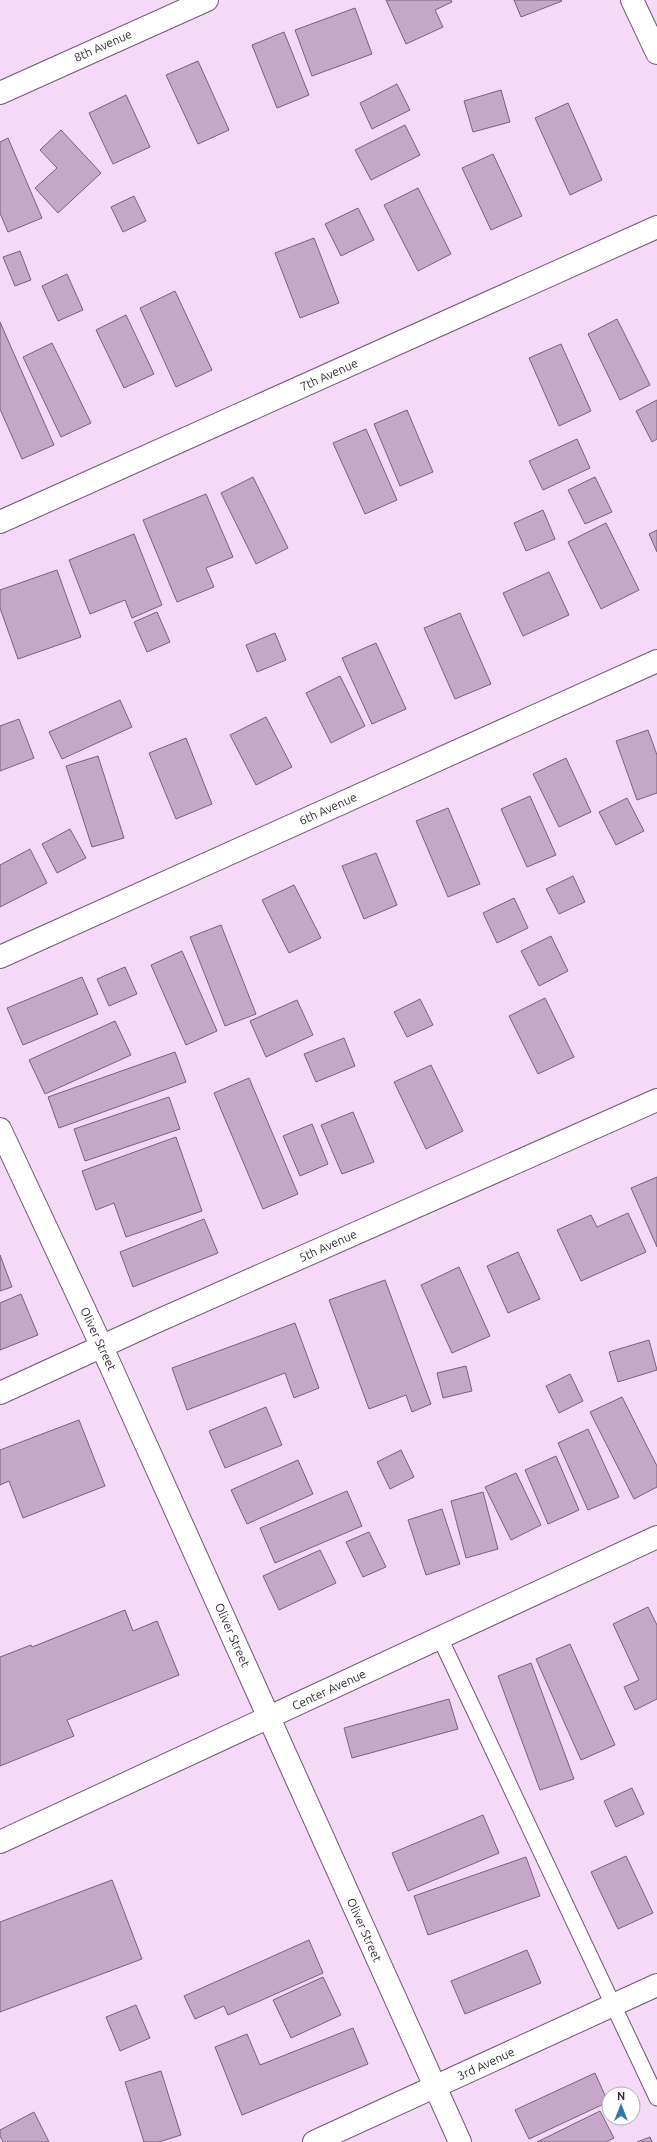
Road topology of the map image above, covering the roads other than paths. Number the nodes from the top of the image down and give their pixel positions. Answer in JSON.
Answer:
{"nodes":[{"id":1,"x":206,"y":0,"type":"edge"},
{"id":2,"x":632,"y":0,"type":"edge"},
{"id":3,"x":657,"y":53,"type":"edge"},
{"id":4,"x":0,"y":93,"type":"edge"},
{"id":5,"x":657,"y":227,"type":"edge"},
{"id":6,"x":0,"y":522,"type":"edge"},
{"id":7,"x":657,"y":661,"type":"edge"},
{"id":8,"x":0,"y":957,"type":"edge"},
{"id":9,"x":657,"y":1100,"type":"edge"},
{"id":10,"x":0,"y":1129,"type":"edge"},
{"id":11,"x":102,"y":1347,"type":"junction"},
{"id":12,"x":0,"y":1394,"type":"edge"},
{"id":13,"x":657,"y":1537,"type":"edge"},
{"id":14,"x":440,"y":1638,"type":"junction"},
{"id":15,"x":269,"y":1718,"type":"junction"},
{"id":16,"x":0,"y":1842,"type":"edge"},
{"id":17,"x":657,"y":1984,"type":"edge"},
{"id":18,"x":614,"y":2004,"type":"junction"},
{"id":19,"x":435,"y":2088,"type":"junction"},
{"id":20,"x":657,"y":2098,"type":"edge"},
{"id":21,"x":314,"y":2142,"type":"edge"},
{"id":22,"x":460,"y":2142,"type":"edge"}],
"edges":[{"from":1,"to":4,"type":"street","name":"8th Avenue"},
{"from":2,"to":3,"type":"street"},
{"from":5,"to":6,"type":"street","name":"7th Avenue"},
{"from":7,"to":8,"type":"street","name":"6th Avenue"},
{"from":9,"to":11,"type":"street","name":"5th Avenue"},
{"from":10,"to":11,"type":"street","name":"Oliver Street"},
{"from":11,"to":12,"type":"street","name":"5th Avenue"},
{"from":11,"to":15,"type":"street","name":"Oliver Street"},
{"from":13,"to":14,"type":"street","name":"Center Avenue"},
{"from":14,"to":15,"type":"street","name":"Center Avenue"},
{"from":14,"to":18,"type":"lane"},
{"from":15,"to":16,"type":"street","name":"Center Avenue"},
{"from":15,"to":19,"type":"street","name":"Oliver Street"},
{"from":17,"to":18,"type":"street","name":"3rd Avenue"},
{"from":18,"to":19,"type":"street","name":"3rd Avenue"},
{"from":18,"to":20,"type":"lane"},
{"from":19,"to":21,"type":"street","name":"3rd Avenue"},
{"from":19,"to":22,"type":"street","name":"Oliver Street"}]}
